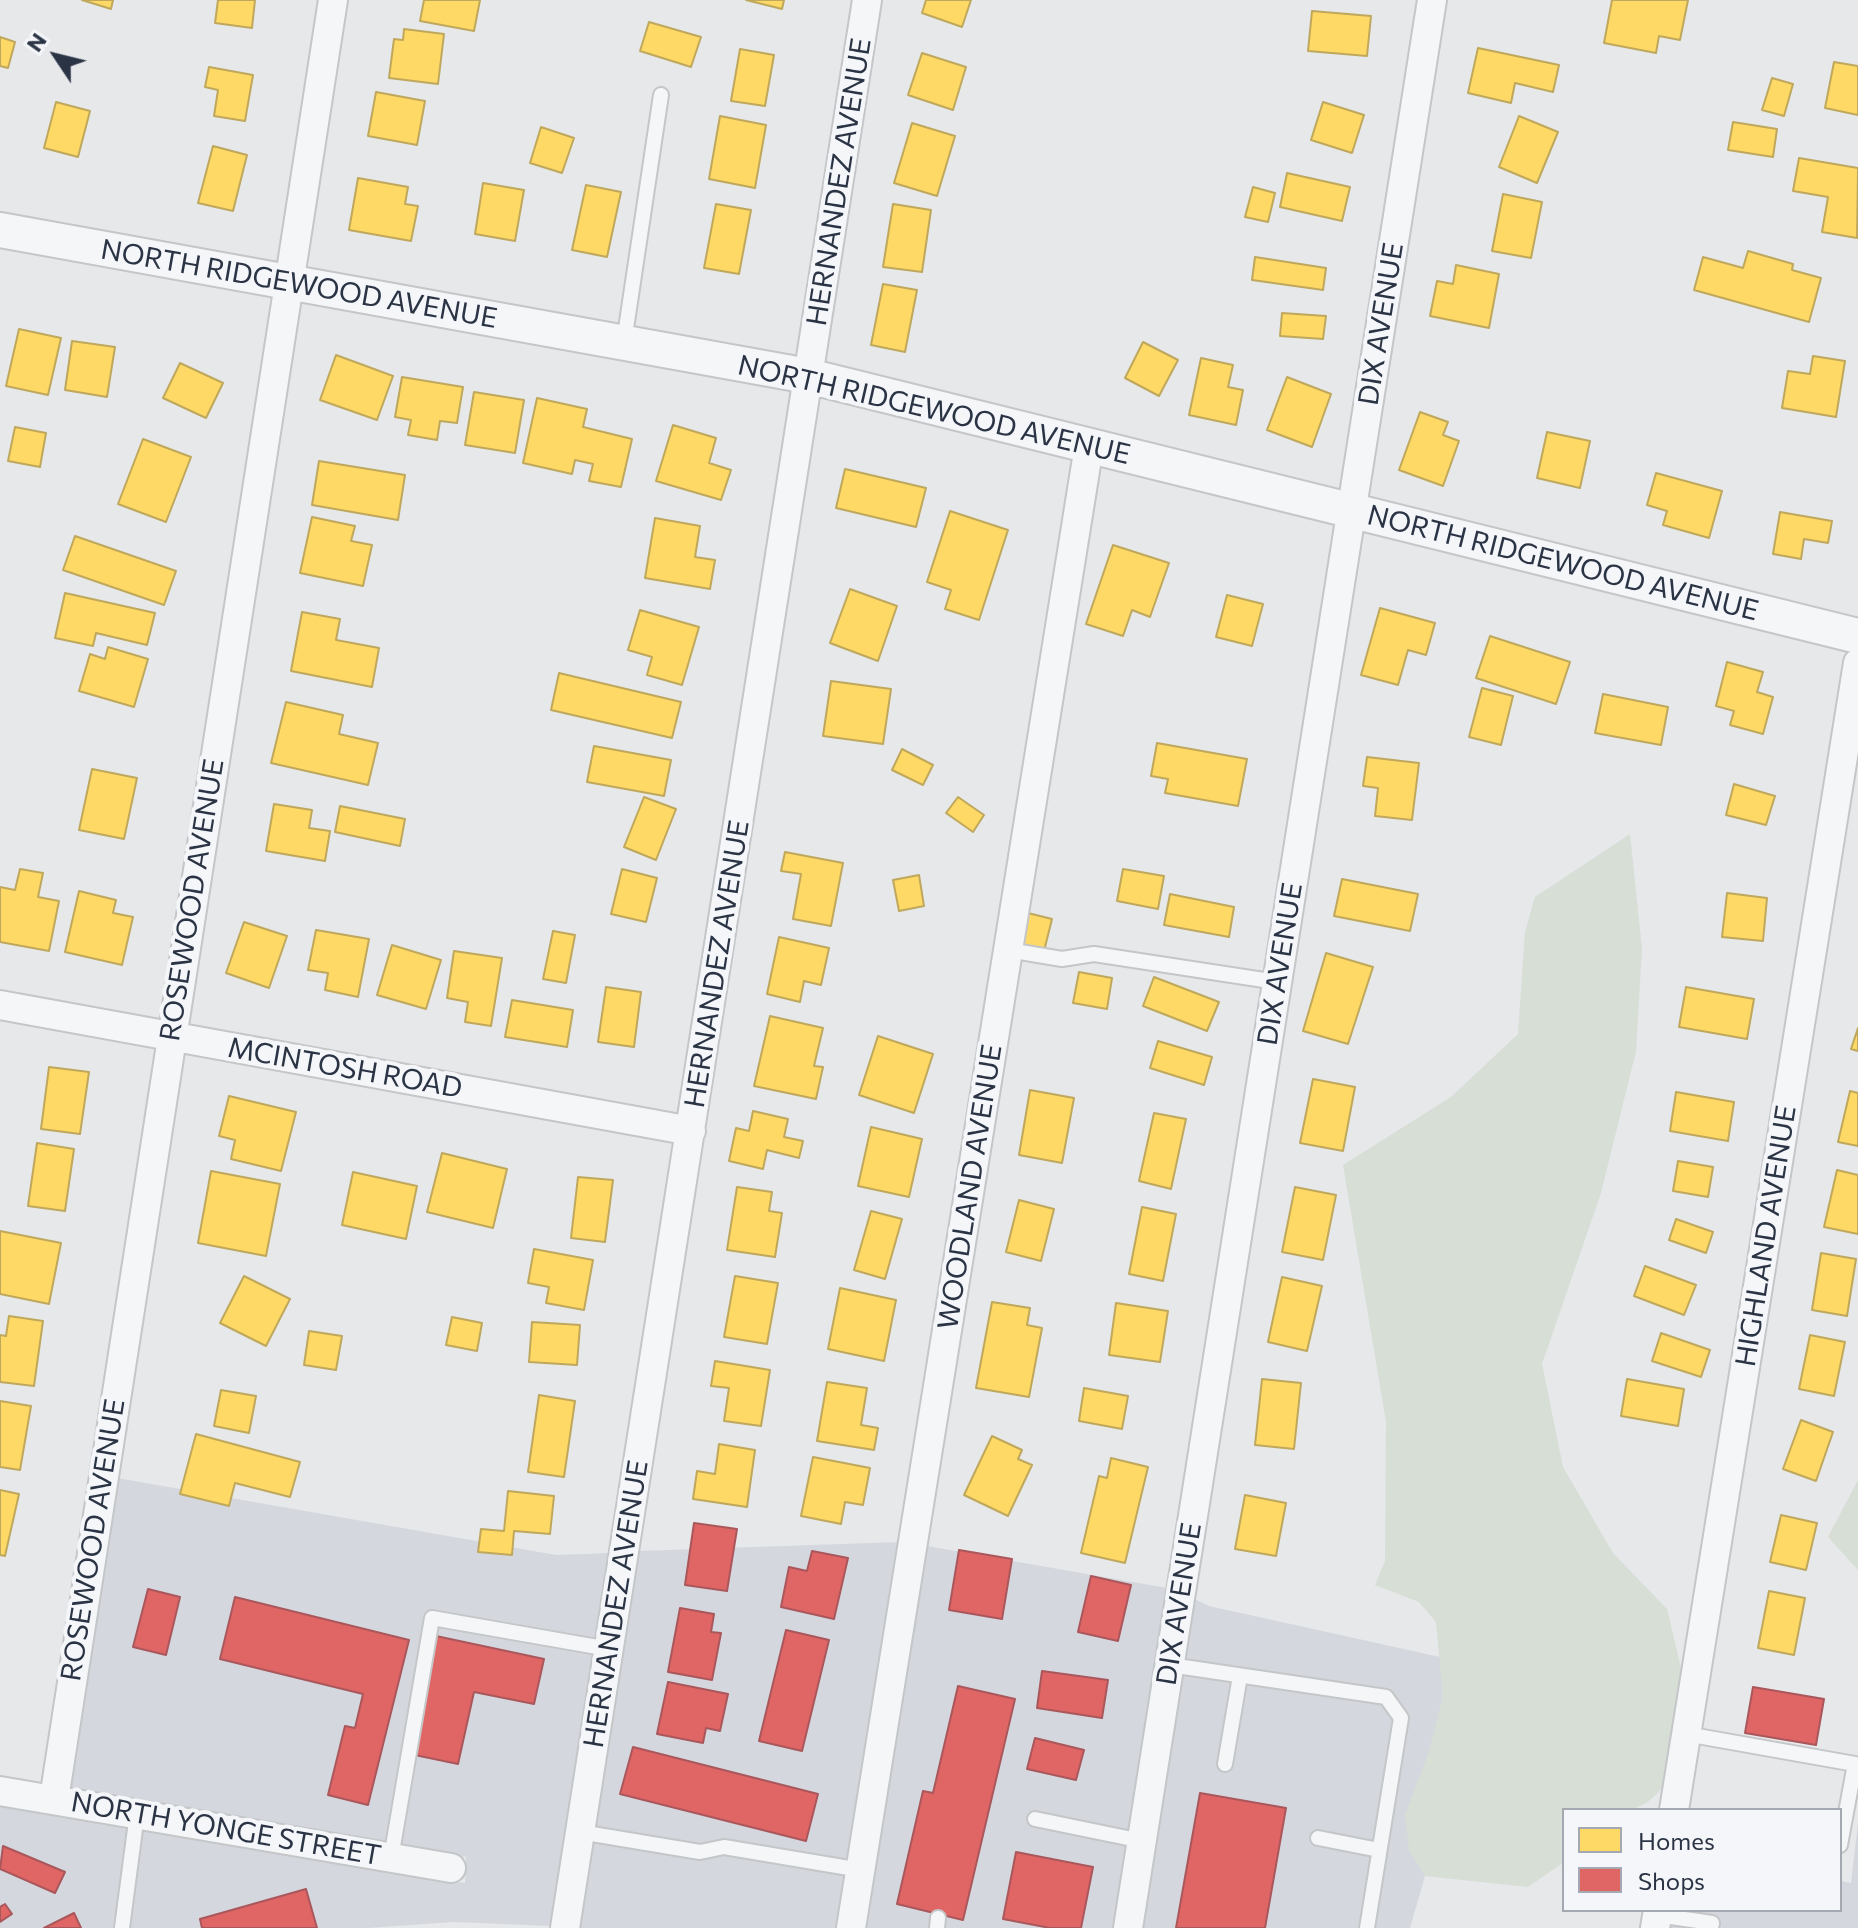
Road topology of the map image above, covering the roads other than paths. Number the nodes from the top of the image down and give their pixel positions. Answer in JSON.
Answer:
{"nodes":[{"id":1,"x":333,"y":0,"type":"edge"},
{"id":2,"x":867,"y":0,"type":"edge"},
{"id":3,"x":1432,"y":0,"type":"edge"},
{"id":4,"x":661,"y":95,"type":"dead end"},
{"id":5,"x":0,"y":230,"type":"edge"},
{"id":6,"x":289,"y":282,"type":"junction"},
{"id":7,"x":624,"y":343,"type":"junction"},
{"id":8,"x":808,"y":376,"type":"junction"},
{"id":9,"x":1089,"y":446,"type":"junction"},
{"id":10,"x":1351,"y":511,"type":"junction"},
{"id":11,"x":1858,"y":636,"type":"edge"},
{"id":12,"x":1858,"y":663,"type":"edge"},
{"id":13,"x":1008,"y":950,"type":"junction"},
{"id":14,"x":1277,"y":982,"type":"junction"},
{"id":15,"x":0,"y":1005,"type":"edge"},
{"id":16,"x":171,"y":1037,"type":"junction"},
{"id":17,"x":691,"y":1131,"type":"junction"},
{"id":18,"x":609,"y":1649,"type":"junction"},
{"id":19,"x":1170,"y":1665,"type":"junction"},
{"id":20,"x":1240,"y":1676,"type":"junction"},
{"id":21,"x":1686,"y":1734,"type":"junction"},
{"id":22,"x":1225,"y":1764,"type":"dead end"},
{"id":23,"x":0,"y":1791,"type":"edge"},
{"id":24,"x":54,"y":1799,"type":"junction"},
{"id":25,"x":1674,"y":1808,"type":"edge"},
{"id":26,"x":137,"y":1814,"type":"junction"},
{"id":27,"x":1035,"y":1819,"type":"dead end"},
{"id":28,"x":580,"y":1832,"type":"junction"},
{"id":29,"x":1842,"y":1834,"type":"edge"},
{"id":30,"x":1318,"y":1838,"type":"dead end"},
{"id":31,"x":1142,"y":1841,"type":"junction"},
{"id":32,"x":1379,"y":1850,"type":"junction"},
{"id":33,"x":391,"y":1858,"type":"junction"},
{"id":34,"x":451,"y":1868,"type":"dead end"},
{"id":35,"x":861,"y":1870,"type":"junction"},
{"id":36,"x":1656,"y":1918,"type":"edge"},
{"id":37,"x":122,"y":1928,"type":"edge"},
{"id":38,"x":565,"y":1928,"type":"edge"},
{"id":39,"x":851,"y":1928,"type":"edge"},
{"id":40,"x":1128,"y":1928,"type":"edge"},
{"id":41,"x":1367,"y":1928,"type":"edge"},
{"id":42,"x":1711,"y":1928,"type":"edge"}],
"edges":[{"from":1,"to":6,"type":"street","name":"ROSEWOOD AVENUE"},
{"from":2,"to":8,"type":"street","name":"HERNANDEZ AVENUE"},
{"from":3,"to":10,"type":"street","name":"DIX AVENUE"},
{"from":4,"to":7,"type":"lane"},
{"from":5,"to":6,"type":"street","name":"NORTH RIDGEWOOD AVENUE"},
{"from":6,"to":7,"type":"street","name":"NORTH RIDGEWOOD AVENUE"},
{"from":6,"to":16,"type":"street","name":"ROSEWOOD AVENUE"},
{"from":7,"to":8,"type":"street","name":"NORTH RIDGEWOOD AVENUE"},
{"from":8,"to":9,"type":"street","name":"NORTH RIDGEWOOD AVENUE"},
{"from":8,"to":17,"type":"street","name":"HERNANDEZ AVENUE"},
{"from":9,"to":10,"type":"street","name":"NORTH RIDGEWOOD AVENUE"},
{"from":9,"to":13,"type":"street","name":"WOODLAND AVENUE"},
{"from":10,"to":11,"type":"street","name":"NORTH RIDGEWOOD AVENUE"},
{"from":10,"to":14,"type":"street","name":"DIX AVENUE"},
{"from":12,"to":21,"type":"street","name":"HIGHLAND AVENUE"},
{"from":13,"to":14,"type":"lane"},
{"from":13,"to":35,"type":"street","name":"WOODLAND AVENUE"},
{"from":14,"to":19,"type":"street","name":"DIX AVENUE"},
{"from":15,"to":16,"type":"street","name":"MCINTOSH ROAD"},
{"from":16,"to":17,"type":"street","name":"MCINTOSH ROAD"},
{"from":16,"to":24,"type":"street","name":"ROSEWOOD AVENUE"},
{"from":17,"to":18,"type":"street","name":"HERNANDEZ AVENUE"},
{"from":18,"to":28,"type":"street","name":"HERNANDEZ AVENUE"},
{"from":18,"to":33,"type":"lane"},
{"from":19,"to":20,"type":"lane"},
{"from":19,"to":31,"type":"street","name":"DIX AVENUE"},
{"from":20,"to":22,"type":"lane"},
{"from":20,"to":32,"type":"lane"},
{"from":21,"to":25,"type":"street","name":"HIGHLAND AVENUE"},
{"from":21,"to":29,"type":"lane"},
{"from":23,"to":24,"type":"street","name":"NORTH YONGE STREET"},
{"from":24,"to":26,"type":"street","name":"NORTH YONGE STREET"},
{"from":26,"to":33,"type":"street","name":"NORTH YONGE STREET"},
{"from":26,"to":37,"type":"lane"},
{"from":27,"to":31,"type":"lane"},
{"from":28,"to":35,"type":"lane"},
{"from":28,"to":38,"type":"street","name":"HERNANDEZ AVENUE"},
{"from":30,"to":32,"type":"lane"},
{"from":31,"to":40,"type":"street","name":"DIX AVENUE"},
{"from":32,"to":41,"type":"lane"},
{"from":33,"to":34,"type":"street","name":"NORTH YONGE STREET"},
{"from":35,"to":39,"type":"street","name":"WOODLAND AVENUE"},
{"from":36,"to":42,"type":"lane"}]}
